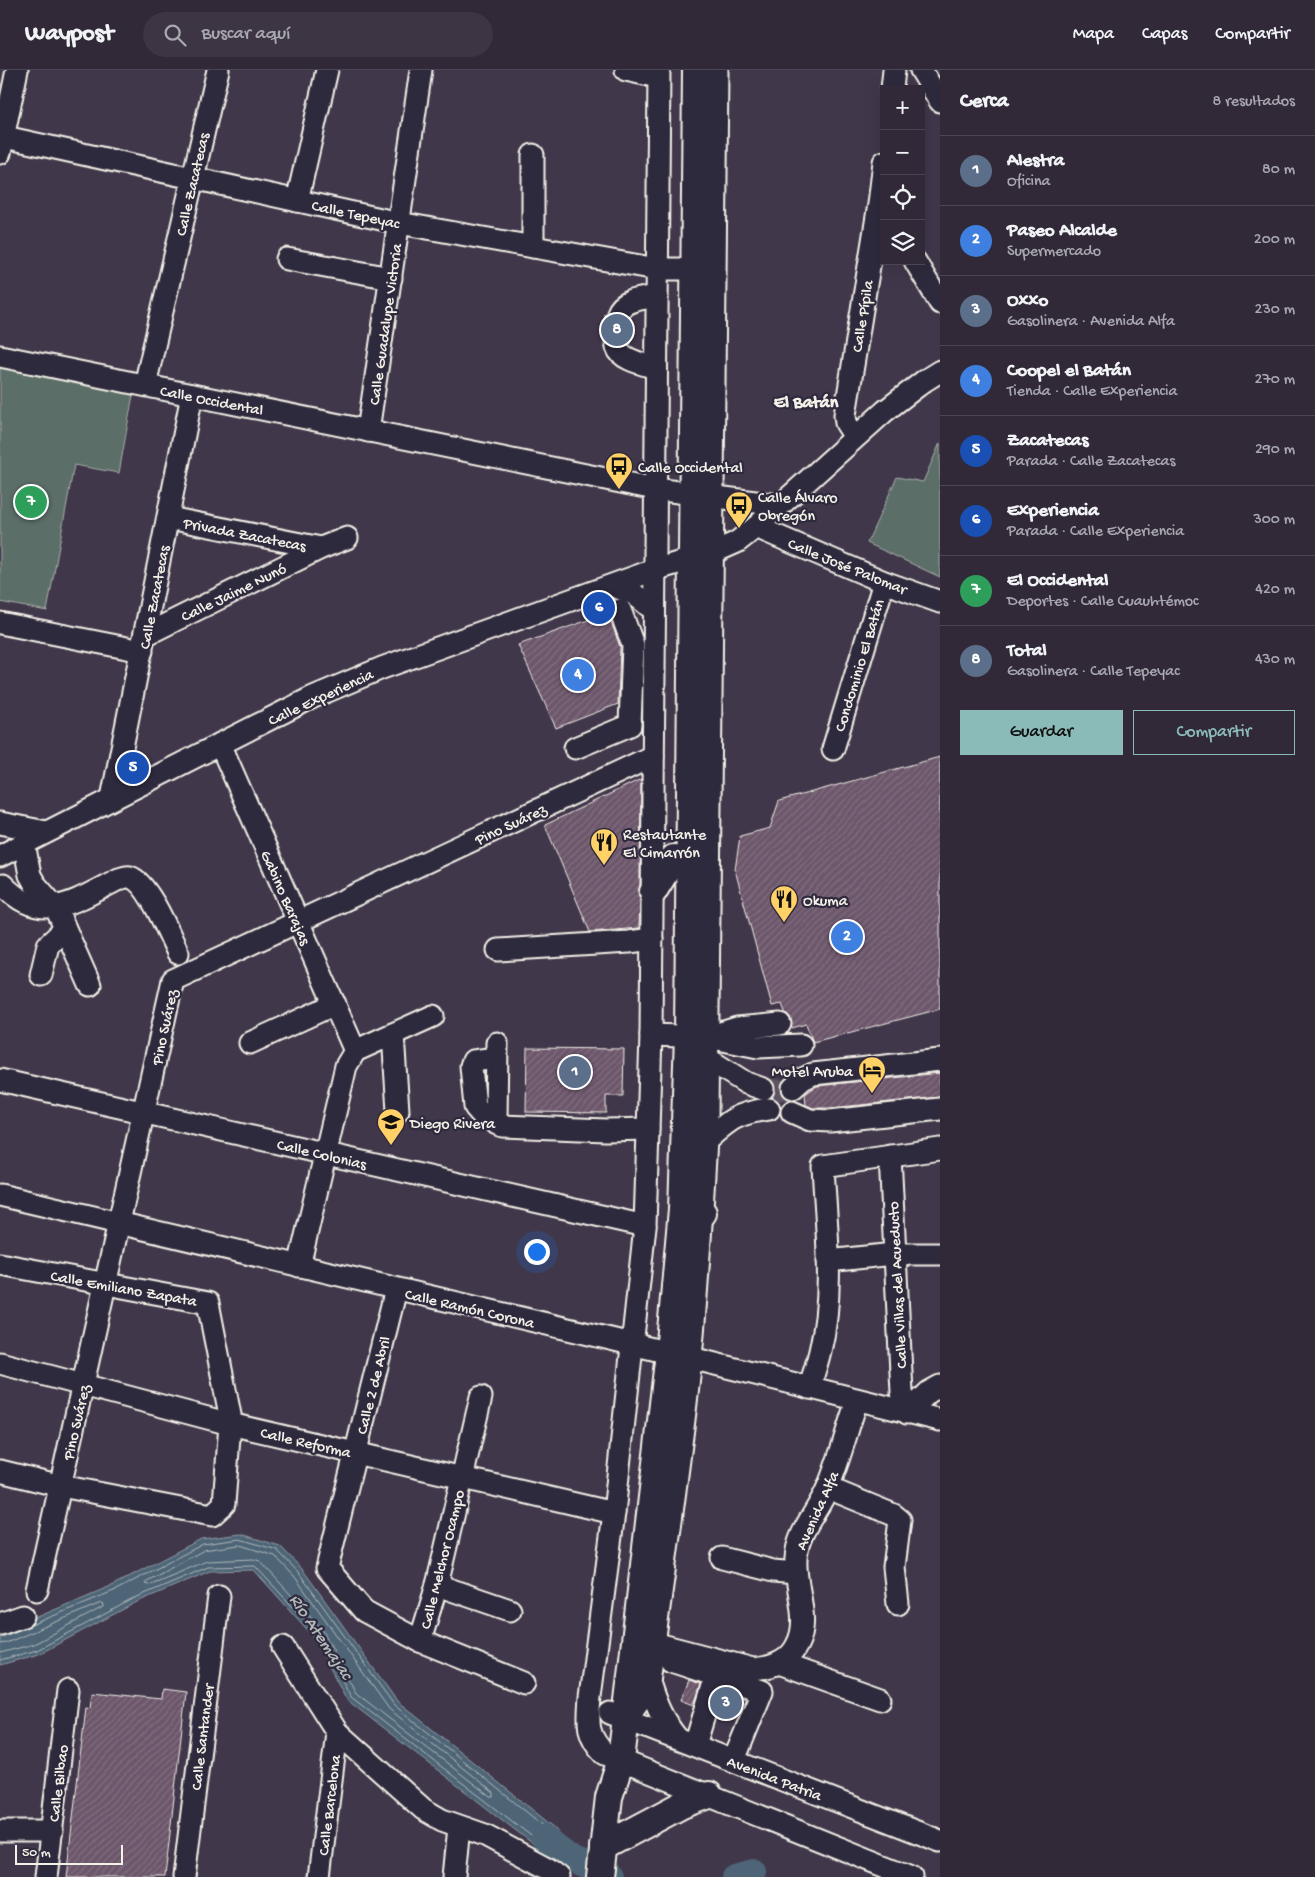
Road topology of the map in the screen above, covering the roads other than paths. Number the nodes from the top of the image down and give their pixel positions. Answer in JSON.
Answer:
{"nodes":[{"id":1,"x":17,"y":70,"type":"edge"},
{"id":2,"x":218,"y":70,"type":"edge"},
{"id":3,"x":327,"y":70,"type":"edge"},
{"id":4,"x":421,"y":70,"type":"edge"},
{"id":5,"x":626,"y":70,"type":"edge"},
{"id":6,"x":696,"y":70,"type":"edge"},
{"id":7,"x":716,"y":70,"type":"edge"},
{"id":8,"x":894,"y":70,"type":"edge"},
{"id":9,"x":921,"y":70,"type":"edge"},
{"id":10,"x":666,"y":72,"type":"edge"},
{"id":11,"x":892,"y":85,"type":"edge"},
{"id":12,"x":6,"y":95,"type":"edge"},
{"id":13,"x":940,"y":101,"type":"edge"},
{"id":14,"x":1,"y":142,"type":"edge"},
{"id":15,"x":533,"y":155,"type":"dead end"},
{"id":16,"x":192,"y":179,"type":"junction"},
{"id":17,"x":297,"y":201,"type":"junction"},
{"id":18,"x":880,"y":213,"type":"edge"},
{"id":19,"x":399,"y":223,"type":"junction"},
{"id":20,"x":533,"y":247,"type":"junction"},
{"id":21,"x":288,"y":259,"type":"dead end"},
{"id":22,"x":917,"y":265,"type":"edge"},
{"id":23,"x":686,"y":269,"type":"junction"},
{"id":24,"x":390,"y":278,"type":"junction"},
{"id":25,"x":656,"y":296,"type":"junction"},
{"id":26,"x":940,"y":303,"type":"edge"},
{"id":27,"x":618,"y":313,"type":"dead end"},
{"id":28,"x":617,"y":347,"type":"dead end"},
{"id":29,"x":0,"y":356,"type":"edge"},
{"id":30,"x":940,"y":364,"type":"edge"},
{"id":31,"x":656,"y":368,"type":"junction"},
{"id":32,"x":932,"y":376,"type":"edge"},
{"id":33,"x":144,"y":385,"type":"junction"},
{"id":34,"x":192,"y":395,"type":"junction"},
{"id":35,"x":368,"y":431,"type":"junction"},
{"id":36,"x":855,"y":437,"type":"junction"},
{"id":37,"x":685,"y":493,"type":"junction"},
{"id":38,"x":779,"y":505,"type":"junction"},
{"id":39,"x":169,"y":518,"type":"junction"},
{"id":40,"x":756,"y":527,"type":"junction"},
{"id":41,"x":347,"y":538,"type":"dead end"},
{"id":42,"x":321,"y":548,"type":"junction"},
{"id":43,"x":684,"y":562,"type":"junction"},
{"id":44,"x":884,"y":582,"type":"junction"},
{"id":45,"x":613,"y":586,"type":"junction"},
{"id":46,"x":939,"y":599,"type":"edge"},
{"id":47,"x":620,"y":610,"type":"dead end"},
{"id":48,"x":654,"y":610,"type":"junction"},
{"id":49,"x":0,"y":623,"type":"edge"},
{"id":50,"x":143,"y":643,"type":"junction"},
{"id":51,"x":643,"y":645,"type":"junction"},
{"id":52,"x":220,"y":744,"type":"junction"},
{"id":53,"x":575,"y":748,"type":"dead end"},
{"id":54,"x":833,"y":749,"type":"dead end"},
{"id":55,"x":653,"y":756,"type":"junction"},
{"id":56,"x":112,"y":798,"type":"junction"},
{"id":57,"x":0,"y":823,"type":"edge"},
{"id":58,"x":46,"y":832,"type":"junction"},
{"id":59,"x":11,"y":850,"type":"edge"},
{"id":60,"x":674,"y":858,"type":"junction"},
{"id":61,"x":1,"y":892,"type":"edge"},
{"id":62,"x":653,"y":892,"type":"junction"},
{"id":63,"x":56,"y":908,"type":"junction"},
{"id":64,"x":298,"y":922,"type":"junction"},
{"id":65,"x":65,"y":928,"type":"junction"},
{"id":66,"x":652,"y":939,"type":"junction"},
{"id":67,"x":498,"y":950,"type":"dead end"},
{"id":68,"x":178,"y":953,"type":"dead end"},
{"id":69,"x":41,"y":975,"type":"dead end"},
{"id":70,"x":90,"y":985,"type":"dead end"},
{"id":71,"x":335,"y":1004,"type":"junction"},
{"id":72,"x":433,"y":1016,"type":"dead end"},
{"id":73,"x":780,"y":1024,"type":"dead end"},
{"id":74,"x":393,"y":1034,"type":"junction"},
{"id":75,"x":680,"y":1036,"type":"junction"},
{"id":76,"x":250,"y":1043,"type":"dead end"},
{"id":77,"x":801,"y":1045,"type":"dead end"},
{"id":78,"x":355,"y":1050,"type":"junction"},
{"id":79,"x":497,"y":1051,"type":"dead end"},
{"id":80,"x":708,"y":1059,"type":"junction"},
{"id":81,"x":940,"y":1060,"type":"edge"},
{"id":82,"x":0,"y":1080,"type":"edge"},
{"id":83,"x":793,"y":1088,"type":"tunnel mouth"},
{"id":84,"x":763,"y":1089,"type":"tunnel mouth"},
{"id":85,"x":769,"y":1109,"type":"tunnel mouth"},
{"id":86,"x":940,"y":1109,"type":"edge"},
{"id":87,"x":398,"y":1111,"type":"dead end"},
{"id":88,"x":792,"y":1112,"type":"tunnel mouth"},
{"id":89,"x":144,"y":1113,"type":"junction"},
{"id":90,"x":648,"y":1129,"type":"junction"},
{"id":91,"x":706,"y":1141,"type":"junction"},
{"id":92,"x":940,"y":1148,"type":"edge"},
{"id":93,"x":326,"y":1154,"type":"junction"},
{"id":94,"x":890,"y":1156,"type":"junction"},
{"id":95,"x":0,"y":1195,"type":"edge"},
{"id":96,"x":703,"y":1212,"type":"junction"},
{"id":97,"x":119,"y":1224,"type":"junction"},
{"id":98,"x":645,"y":1226,"type":"junction"},
{"id":99,"x":680,"y":1240,"type":"junction"},
{"id":100,"x":894,"y":1254,"type":"junction"},
{"id":101,"x":940,"y":1254,"type":"edge"},
{"id":102,"x":828,"y":1261,"type":"junction"},
{"id":103,"x":0,"y":1264,"type":"edge"},
{"id":104,"x":299,"y":1266,"type":"junction"},
{"id":105,"x":106,"y":1283,"type":"junction"},
{"id":106,"x":396,"y":1289,"type":"junction"},
{"id":107,"x":661,"y":1351,"type":"junction"},
{"id":108,"x":0,"y":1363,"type":"edge"},
{"id":109,"x":83,"y":1385,"type":"junction"},
{"id":110,"x":940,"y":1386,"type":"edge"},
{"id":111,"x":809,"y":1388,"type":"junction"},
{"id":112,"x":481,"y":1397,"type":"dead end"},
{"id":113,"x":856,"y":1401,"type":"junction"},
{"id":114,"x":907,"y":1413,"type":"junction"},
{"id":115,"x":940,"y":1420,"type":"edge"},
{"id":116,"x":230,"y":1424,"type":"junction"},
{"id":117,"x":356,"y":1452,"type":"junction"},
{"id":118,"x":0,"y":1471,"type":"edge"},
{"id":119,"x":462,"y":1477,"type":"junction"},
{"id":120,"x":60,"y":1486,"type":"junction"},
{"id":121,"x":828,"y":1488,"type":"junction"},
{"id":122,"x":614,"y":1513,"type":"junction"},
{"id":123,"x":722,"y":1558,"type":"dead end"},
{"id":124,"x":796,"y":1573,"type":"junction"},
{"id":125,"x":437,"y":1585,"type":"junction"},
{"id":126,"x":37,"y":1590,"type":"dead end"},
{"id":127,"x":219,"y":1596,"type":"dead end"},
{"id":128,"x":898,"y":1604,"type":"dead end"},
{"id":129,"x":510,"y":1610,"type":"dead end"},
{"id":130,"x":23,"y":1616,"type":"dead end"},
{"id":131,"x":0,"y":1624,"type":"edge"},
{"id":132,"x":420,"y":1641,"type":"junction"},
{"id":133,"x":283,"y":1647,"type":"dead end"},
{"id":134,"x":653,"y":1649,"type":"junction"},
{"id":135,"x":779,"y":1663,"type":"junction"},
{"id":136,"x":716,"y":1676,"type":"junction"},
{"id":137,"x":648,"y":1682,"type":"junction"},
{"id":138,"x":524,"y":1683,"type":"dead end"},
{"id":139,"x":68,"y":1690,"type":"dead end"},
{"id":140,"x":880,"y":1700,"type":"dead end"},
{"id":141,"x":618,"y":1716,"type":"junction"},
{"id":142,"x":336,"y":1732,"type":"junction"},
{"id":143,"x":686,"y":1742,"type":"junction"},
{"id":144,"x":613,"y":1757,"type":"junction"},
{"id":145,"x":734,"y":1760,"type":"junction"},
{"id":146,"x":709,"y":1795,"type":"junction"},
{"id":147,"x":460,"y":1827,"type":"junction"},
{"id":148,"x":52,"y":1831,"type":"junction"},
{"id":149,"x":0,"y":1832,"type":"edge"},
{"id":150,"x":940,"y":1841,"type":"edge"},
{"id":151,"x":603,"y":1849,"type":"junction"},
{"id":152,"x":46,"y":1877,"type":"edge"},
{"id":153,"x":184,"y":1877,"type":"edge"},
{"id":154,"x":318,"y":1877,"type":"edge"},
{"id":155,"x":454,"y":1877,"type":"edge"},
{"id":156,"x":558,"y":1877,"type":"edge"},
{"id":157,"x":600,"y":1877,"type":"edge"},
{"id":158,"x":911,"y":1877,"type":"edge"}],
"edges":[{"from":1,"to":12,"type":"street"},
{"from":2,"to":16,"type":"street","name":"Calle Zacatecas"},
{"from":3,"to":17,"type":"street"},
{"from":4,"to":19,"type":"street","name":"Calle Guadalupe Victoria"},
{"from":5,"to":10,"type":"street"},
{"from":6,"to":23,"type":"main road"},
{"from":7,"to":23,"type":"street"},
{"from":8,"to":11,"type":"street"},
{"from":9,"to":13,"type":"street"},
{"from":10,"to":23,"type":"main road"},
{"from":12,"to":14,"type":"street"},
{"from":14,"to":16,"type":"street","name":"Calle Tepeyac"},
{"from":15,"to":20,"type":"street"},
{"from":16,"to":17,"type":"street","name":"Calle Tepeyac"},
{"from":16,"to":33,"type":"street","name":"Calle Zacatecas"},
{"from":17,"to":19,"type":"street","name":"Calle Tepeyac"},
{"from":18,"to":36,"type":"street","name":"Calle Pípila"},
{"from":19,"to":20,"type":"street","name":"Calle Tepeyac"},
{"from":19,"to":24,"type":"street","name":"Calle Guadalupe Victoria"},
{"from":20,"to":23,"type":"street","name":"Calle Tepeyac"},
{"from":21,"to":24,"type":"street"},
{"from":22,"to":26,"type":"street"},
{"from":23,"to":25,"type":"street"},
{"from":23,"to":37,"type":"main road"},
{"from":24,"to":35,"type":"street","name":"Calle Guadalupe Victoria"},
{"from":25,"to":27,"type":"street"},
{"from":25,"to":31,"type":"street"},
{"from":28,"to":31,"type":"street"},
{"from":29,"to":33,"type":"street","name":"Calle Occidental"},
{"from":30,"to":32,"type":"street"},
{"from":31,"to":37,"type":"street"},
{"from":32,"to":36,"type":"street"},
{"from":33,"to":34,"type":"street","name":"Calle Occidental"},
{"from":34,"to":35,"type":"street","name":"Calle Occidental"},
{"from":34,"to":39,"type":"street","name":"Calle Zacatecas"},
{"from":35,"to":37,"type":"street","name":"Calle Occidental"},
{"from":36,"to":38,"type":"street"},
{"from":37,"to":38,"type":"street","name":"Calle Occidental"},
{"from":37,"to":43,"type":"main road"},
{"from":37,"to":43,"type":"street"},
{"from":38,"to":40,"type":"street"},
{"from":39,"to":42,"type":"street","name":"Privada Zacatecas"},
{"from":39,"to":50,"type":"street","name":"Calle Zacatecas"},
{"from":40,"to":43,"type":"street"},
{"from":40,"to":44,"type":"street","name":"Calle José Palomar"},
{"from":41,"to":42,"type":"street","name":"Calle Jaime Nunó"},
{"from":42,"to":50,"type":"street","name":"Calle Jaime Nunó"},
{"from":43,"to":45,"type":"street","name":"Calle Experiencia"},
{"from":43,"to":48,"type":"street"},
{"from":43,"to":60,"type":"main road"},
{"from":43,"to":75,"type":"main road"},
{"from":44,"to":46,"type":"street","name":"Calle José Palomar"},
{"from":44,"to":54,"type":"street","name":"Condominio El Batán"},
{"from":45,"to":48,"type":"street"},
{"from":45,"to":52,"type":"street","name":"Calle Experiencia"},
{"from":47,"to":51,"type":"street"},
{"from":48,"to":51,"type":"street"},
{"from":49,"to":50,"type":"street"},
{"from":50,"to":56,"type":"street","name":"Calle Zacatecas"},
{"from":51,"to":53,"type":"street"},
{"from":51,"to":55,"type":"street"},
{"from":52,"to":56,"type":"street","name":"Calle Experiencia"},
{"from":52,"to":64,"type":"street","name":"Gabino Barajas"},
{"from":55,"to":62,"type":"street"},
{"from":55,"to":64,"type":"street","name":"Pino Suárez"},
{"from":56,"to":58,"type":"street","name":"Calle Experiencia"},
{"from":57,"to":58,"type":"street"},
{"from":58,"to":59,"type":"street","name":"Calle Experiencia"},
{"from":59,"to":61,"type":"street"},
{"from":59,"to":63,"type":"street"},
{"from":60,"to":62,"type":"main road"},
{"from":60,"to":75,"type":"main road"},
{"from":61,"to":63,"type":"street"},
{"from":62,"to":66,"type":"street"},
{"from":63,"to":65,"type":"street"},
{"from":63,"to":68,"type":"street"},
{"from":64,"to":71,"type":"street","name":"Gabino Barajas"},
{"from":64,"to":89,"type":"street","name":"Pino Suárez"},
{"from":65,"to":69,"type":"street"},
{"from":65,"to":70,"type":"street"},
{"from":66,"to":67,"type":"street"},
{"from":66,"to":75,"type":"street"},
{"from":71,"to":76,"type":"street"},
{"from":71,"to":78,"type":"street","name":"Gabino Barajas"},
{"from":72,"to":74,"type":"street"},
{"from":73,"to":75,"type":"street"},
{"from":74,"to":78,"type":"street"},
{"from":74,"to":87,"type":"street"},
{"from":75,"to":77,"type":"street"},
{"from":75,"to":80,"type":"street"},
{"from":75,"to":90,"type":"street"},
{"from":75,"to":99,"type":"main road"},
{"from":75,"to":107,"type":"main road"},
{"from":78,"to":93,"type":"street"},
{"from":79,"to":90,"type":"street"},
{"from":80,"to":84,"type":"street"},
{"from":80,"to":91,"type":"street"},
{"from":81,"to":83,"type":"street"},
{"from":82,"to":89,"type":"street","name":"Calle Colonias"},
{"from":85,"to":91,"type":"street"},
{"from":86,"to":88,"type":"street"},
{"from":89,"to":93,"type":"street","name":"Calle Colonias"},
{"from":89,"to":97,"type":"street","name":"Pino Suárez"},
{"from":90,"to":98,"type":"street"},
{"from":91,"to":96,"type":"street"},
{"from":92,"to":94,"type":"street"},
{"from":93,"to":98,"type":"street","name":"Calle Colonias"},
{"from":93,"to":104,"type":"street"},
{"from":94,"to":100,"type":"street","name":"Calle Villas del Acueducto"},
{"from":94,"to":102,"type":"street"},
{"from":95,"to":97,"type":"street","name":"Calle Ramón Corona"},
{"from":96,"to":99,"type":"main road"},
{"from":96,"to":107,"type":"street"},
{"from":97,"to":104,"type":"street","name":"Calle Ramón Corona"},
{"from":97,"to":105,"type":"street","name":"Pino Suárez"},
{"from":98,"to":107,"type":"street"},
{"from":99,"to":107,"type":"main road"},
{"from":100,"to":101,"type":"street"},
{"from":100,"to":102,"type":"street"},
{"from":100,"to":114,"type":"street","name":"Calle Villas del Acueducto"},
{"from":102,"to":111,"type":"street"},
{"from":103,"to":105,"type":"street","name":"Calle Emiliano Zapata"},
{"from":104,"to":106,"type":"street","name":"Calle Ramón Corona"},
{"from":105,"to":109,"type":"street","name":"Pino Suárez"},
{"from":105,"to":116,"type":"street","name":"Calle Emiliano Zapata"},
{"from":106,"to":107,"type":"street","name":"Calle Ramón Corona"},
{"from":106,"to":117,"type":"street","name":"Calle 2 de Abril"},
{"from":107,"to":111,"type":"street","name":"Calle Ramón Corona"},
{"from":107,"to":122,"type":"street"},
{"from":107,"to":134,"type":"street"},
{"from":107,"to":141,"type":"main road"},
{"from":108,"to":109,"type":"street","name":"Calle Reforma"},
{"from":109,"to":116,"type":"street","name":"Calle Reforma"},
{"from":109,"to":120,"type":"street","name":"Pino Suárez"},
{"from":110,"to":114,"type":"street"},
{"from":111,"to":113,"type":"street","name":"Calle Ramón Corona"},
{"from":112,"to":119,"type":"street","name":"Calle Melchor Ocampo"},
{"from":113,"to":114,"type":"street","name":"Calle Ramón Corona"},
{"from":113,"to":121,"type":"street","name":"Avenida Alfa"},
{"from":114,"to":115,"type":"street","name":"Calle Ramón Corona"},
{"from":116,"to":117,"type":"street","name":"Calle Reforma"},
{"from":116,"to":120,"type":"street","name":"Calle Emiliano Zapata"},
{"from":117,"to":119,"type":"street","name":"Calle Reforma"},
{"from":117,"to":132,"type":"street","name":"Calle 2 de Abril"},
{"from":118,"to":120,"type":"street"},
{"from":119,"to":122,"type":"street","name":"Calle Reforma"},
{"from":119,"to":125,"type":"street","name":"Calle Melchor Ocampo"},
{"from":120,"to":126,"type":"street","name":"Pino Suárez"},
{"from":121,"to":124,"type":"street","name":"Avenida Alfa"},
{"from":121,"to":128,"type":"street"},
{"from":122,"to":144,"type":"street"},
{"from":123,"to":124,"type":"street"},
{"from":124,"to":135,"type":"street","name":"Avenida Alfa"},
{"from":125,"to":129,"type":"street"},
{"from":125,"to":132,"type":"street","name":"Calle Melchor Ocampo"},
{"from":127,"to":153,"type":"street","name":"Calle Santander"},
{"from":130,"to":131,"type":"street"},
{"from":132,"to":138,"type":"street"},
{"from":133,"to":142,"type":"street"},
{"from":134,"to":135,"type":"street","name":"Avenida Alfa"},
{"from":134,"to":136,"type":"street"},
{"from":134,"to":137,"type":"street"},
{"from":135,"to":140,"type":"street"},
{"from":136,"to":143,"type":"street"},
{"from":136,"to":145,"type":"street"},
{"from":137,"to":141,"type":"street"},
{"from":137,"to":143,"type":"street"},
{"from":139,"to":148,"type":"street","name":"Calle Bilbao"},
{"from":141,"to":143,"type":"street","name":"Avenida Patria"},
{"from":141,"to":144,"type":"main road"},
{"from":142,"to":147,"type":"street"},
{"from":142,"to":154,"type":"street","name":"Calle Barcelona"},
{"from":143,"to":145,"type":"street","name":"Avenida Patria"},
{"from":144,"to":146,"type":"street"},
{"from":144,"to":151,"type":"main road"},
{"from":145,"to":150,"type":"street","name":"Avenida Patria"},
{"from":146,"to":151,"type":"main road"},
{"from":146,"to":158,"type":"street"},
{"from":147,"to":155,"type":"street"},
{"from":147,"to":156,"type":"street"},
{"from":148,"to":149,"type":"street"},
{"from":148,"to":152,"type":"street","name":"Calle Bilbao"},
{"from":151,"to":157,"type":"main road"}]}
